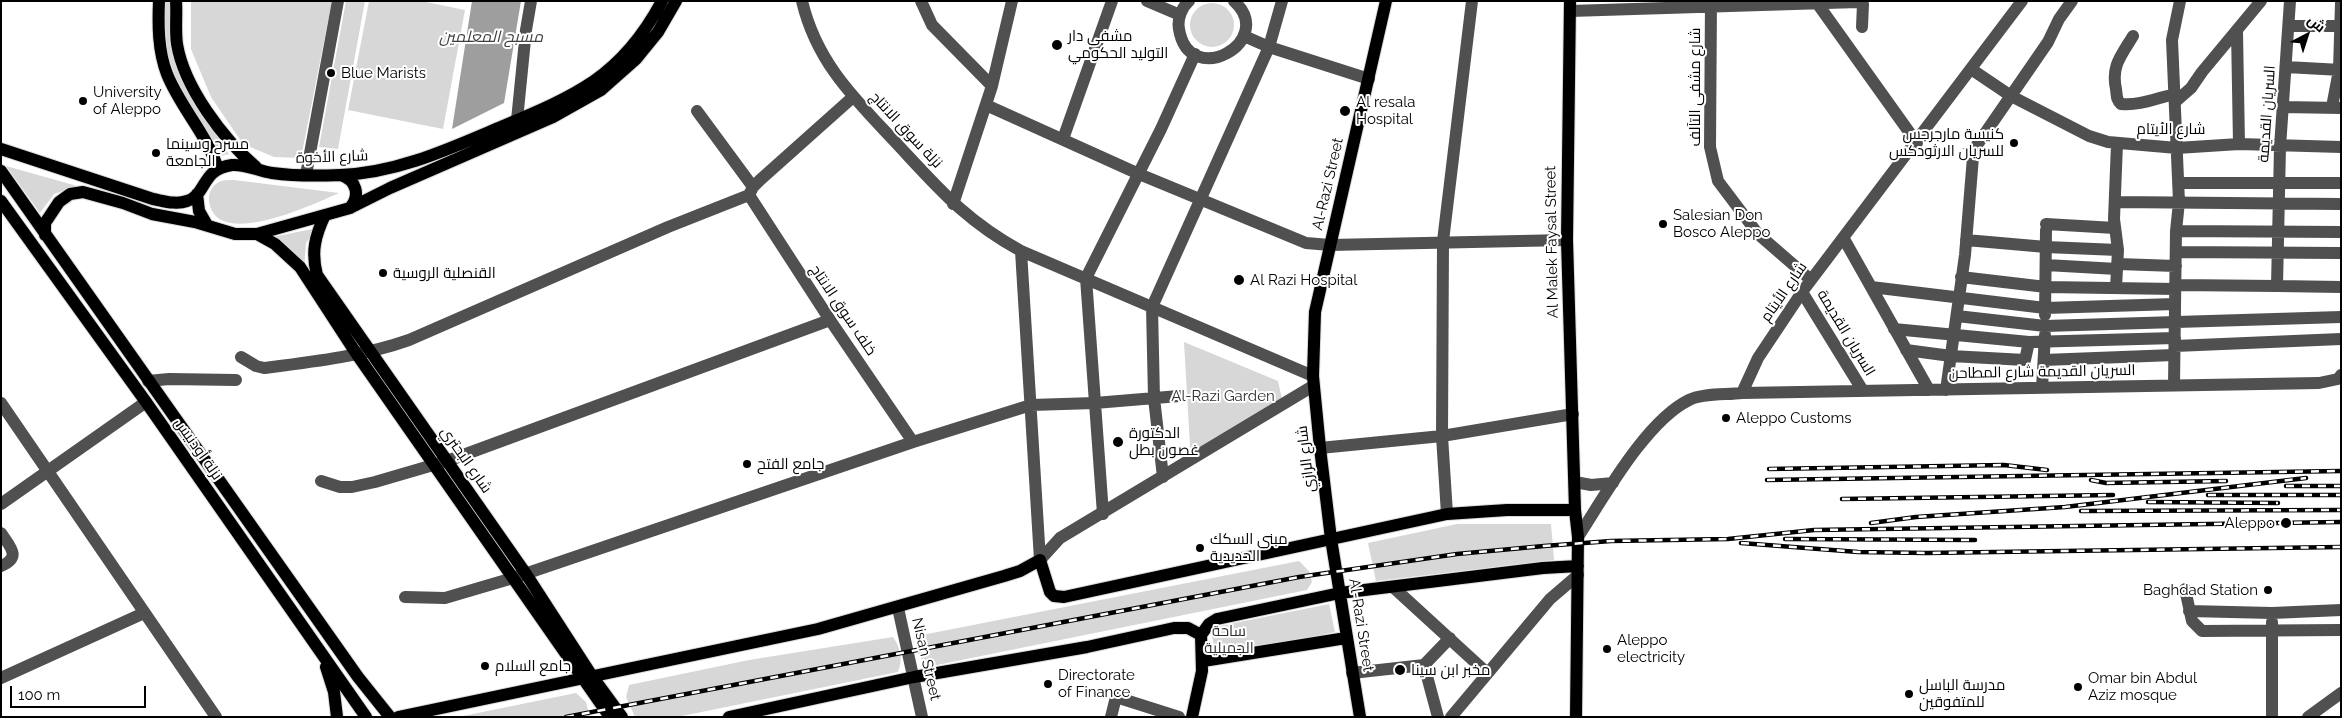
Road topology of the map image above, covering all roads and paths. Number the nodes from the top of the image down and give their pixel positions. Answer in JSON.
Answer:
{"nodes":[{"id":1,"x":159,"y":1,"type":"edge"},
{"id":2,"x":176,"y":1,"type":"edge"},
{"id":3,"x":338,"y":1,"type":"edge"},
{"id":4,"x":531,"y":1,"type":"edge"},
{"id":5,"x":662,"y":1,"type":"edge"},
{"id":6,"x":675,"y":1,"type":"edge"},
{"id":7,"x":802,"y":1,"type":"edge"},
{"id":8,"x":921,"y":1,"type":"edge"},
{"id":9,"x":1012,"y":1,"type":"edge"},
{"id":10,"x":1112,"y":1,"type":"edge"},
{"id":11,"x":1147,"y":1,"type":"edge"},
{"id":12,"x":1189,"y":1,"type":"edge"},
{"id":13,"x":1234,"y":1,"type":"edge"},
{"id":14,"x":1282,"y":1,"type":"edge"},
{"id":15,"x":1386,"y":1,"type":"edge"},
{"id":16,"x":1472,"y":1,"type":"edge"},
{"id":17,"x":2022,"y":1,"type":"edge"},
{"id":18,"x":2072,"y":1,"type":"edge"},
{"id":19,"x":2180,"y":1,"type":"edge"},
{"id":20,"x":2261,"y":1,"type":"edge"},
{"id":21,"x":2290,"y":1,"type":"edge"},
{"id":22,"x":1711,"y":3,"type":"edge"},
{"id":23,"x":1817,"y":3,"type":"junction"},
{"id":24,"x":2341,"y":3,"type":"edge"},
{"id":25,"x":1570,"y":6,"type":"edge"},
{"id":26,"x":1180,"y":14,"type":"junction"},
{"id":27,"x":2289,"y":26,"type":"junction"},
{"id":28,"x":2340,"y":26,"type":"edge"},
{"id":29,"x":1862,"y":27,"type":"dead end"},
{"id":30,"x":2237,"y":31,"type":"junction"},
{"id":31,"x":1244,"y":36,"type":"junction"},
{"id":32,"x":2133,"y":36,"type":"dead end"},
{"id":33,"x":1269,"y":47,"type":"junction"},
{"id":34,"x":1195,"y":54,"type":"junction"},
{"id":35,"x":2286,"y":67,"type":"junction"},
{"id":36,"x":1971,"y":69,"type":"junction"},
{"id":37,"x":2340,"y":70,"type":"edge"},
{"id":38,"x":1369,"y":79,"type":"junction"},
{"id":39,"x":992,"y":86,"type":"junction"},
{"id":40,"x":2011,"y":96,"type":"junction"},
{"id":41,"x":853,"y":97,"type":"junction"},
{"id":42,"x":2175,"y":98,"type":"junction"},
{"id":43,"x":986,"y":104,"type":"junction"},
{"id":44,"x":2282,"y":107,"type":"junction"},
{"id":45,"x":2336,"y":107,"type":"edge"},
{"id":46,"x":697,"y":111,"type":"dead end"},
{"id":47,"x":516,"y":127,"type":"junction"},
{"id":48,"x":1063,"y":139,"type":"junction"},
{"id":49,"x":1916,"y":143,"type":"junction"},
{"id":50,"x":2117,"y":144,"type":"junction"},
{"id":51,"x":2240,"y":144,"type":"junction"},
{"id":52,"x":2280,"y":147,"type":"junction"},
{"id":53,"x":2341,"y":147,"type":"edge"},
{"id":54,"x":2177,"y":148,"type":"junction"},
{"id":55,"x":1,"y":149,"type":"edge"},
{"id":56,"x":218,"y":169,"type":"junction"},
{"id":57,"x":257,"y":169,"type":"junction"},
{"id":58,"x":1,"y":172,"type":"edge"},
{"id":59,"x":1139,"y":174,"type":"junction"},
{"id":60,"x":306,"y":175,"type":"junction"},
{"id":61,"x":341,"y":175,"type":"junction"},
{"id":62,"x":2279,"y":181,"type":"junction"},
{"id":63,"x":2179,"y":183,"type":"junction"},
{"id":64,"x":2341,"y":183,"type":"edge"},
{"id":65,"x":751,"y":191,"type":"junction"},
{"id":66,"x":197,"y":194,"type":"junction"},
{"id":67,"x":1200,"y":198,"type":"junction"},
{"id":68,"x":1,"y":201,"type":"edge"},
{"id":69,"x":2115,"y":202,"type":"junction"},
{"id":70,"x":2179,"y":202,"type":"junction"},
{"id":71,"x":953,"y":204,"type":"junction"},
{"id":72,"x":2280,"y":204,"type":"junction"},
{"id":73,"x":2341,"y":204,"type":"edge"},
{"id":74,"x":350,"y":208,"type":"junction"},
{"id":75,"x":325,"y":215,"type":"junction"},
{"id":76,"x":207,"y":225,"type":"junction"},
{"id":77,"x":2115,"y":228,"type":"junction"},
{"id":78,"x":2279,"y":230,"type":"junction"},
{"id":79,"x":2176,"y":231,"type":"junction"},
{"id":80,"x":2341,"y":232,"type":"edge"},
{"id":81,"x":257,"y":234,"type":"junction"},
{"id":82,"x":45,"y":235,"type":"junction"},
{"id":83,"x":1844,"y":238,"type":"junction"},
{"id":84,"x":1566,"y":240,"type":"junction"},
{"id":85,"x":1966,"y":240,"type":"junction"},
{"id":86,"x":1443,"y":241,"type":"junction"},
{"id":87,"x":1330,"y":245,"type":"junction"},
{"id":88,"x":2046,"y":247,"type":"junction"},
{"id":89,"x":2118,"y":250,"type":"junction"},
{"id":90,"x":1021,"y":251,"type":"junction"},
{"id":91,"x":2176,"y":252,"type":"junction"},
{"id":92,"x":2279,"y":252,"type":"junction"},
{"id":93,"x":2341,"y":253,"type":"edge"},
{"id":94,"x":2046,"y":265,"type":"junction"},
{"id":95,"x":2176,"y":266,"type":"junction"},
{"id":96,"x":2117,"y":267,"type":"junction"},
{"id":97,"x":1961,"y":277,"type":"junction"},
{"id":98,"x":1086,"y":278,"type":"junction"},
{"id":99,"x":1811,"y":280,"type":"junction"},
{"id":100,"x":1870,"y":286,"type":"junction"},
{"id":101,"x":2277,"y":286,"type":"junction"},
{"id":102,"x":2046,"y":287,"type":"junction"},
{"id":103,"x":2176,"y":287,"type":"junction"},
{"id":104,"x":2341,"y":287,"type":"edge"},
{"id":105,"x":2116,"y":288,"type":"junction"},
{"id":106,"x":1802,"y":292,"type":"junction"},
{"id":107,"x":1959,"y":296,"type":"junction"},
{"id":108,"x":2175,"y":304,"type":"junction"},
{"id":109,"x":1152,"y":307,"type":"junction"},
{"id":110,"x":2045,"y":308,"type":"junction"},
{"id":111,"x":1957,"y":316,"type":"junction"},
{"id":112,"x":2341,"y":318,"type":"edge"},
{"id":113,"x":830,"y":320,"type":"junction"},
{"id":114,"x":2174,"y":322,"type":"junction"},
{"id":115,"x":2045,"y":326,"type":"junction"},
{"id":116,"x":1894,"y":329,"type":"junction"},
{"id":117,"x":1954,"y":335,"type":"junction"},
{"id":118,"x":2341,"y":339,"type":"edge"},
{"id":119,"x":2029,"y":342,"type":"junction"},
{"id":120,"x":2045,"y":343,"type":"junction"},
{"id":121,"x":2175,"y":346,"type":"junction"},
{"id":122,"x":1906,"y":350,"type":"junction"},
{"id":123,"x":362,"y":351,"type":"junction"},
{"id":124,"x":1951,"y":356,"type":"junction"},
{"id":125,"x":241,"y":357,"type":"dead end"},
{"id":126,"x":2044,"y":360,"type":"junction"},
{"id":127,"x":2341,"y":375,"type":"edge"},
{"id":128,"x":236,"y":380,"type":"dead end"},
{"id":129,"x":1313,"y":381,"type":"junction"},
{"id":130,"x":148,"y":382,"type":"junction"},
{"id":131,"x":2174,"y":385,"type":"junction"},
{"id":132,"x":2042,"y":388,"type":"junction"},
{"id":133,"x":1929,"y":390,"type":"junction"},
{"id":134,"x":1946,"y":390,"type":"junction"},
{"id":135,"x":1863,"y":391,"type":"junction"},
{"id":136,"x":1742,"y":393,"type":"junction"},
{"id":137,"x":1179,"y":396,"type":"dead end"},
{"id":138,"x":1154,"y":398,"type":"junction"},
{"id":139,"x":146,"y":402,"type":"junction"},
{"id":140,"x":1,"y":403,"type":"edge"},
{"id":141,"x":1095,"y":403,"type":"junction"},
{"id":142,"x":1031,"y":405,"type":"junction"},
{"id":143,"x":1573,"y":414,"type":"junction"},
{"id":144,"x":1442,"y":436,"type":"junction"},
{"id":145,"x":913,"y":442,"type":"junction"},
{"id":146,"x":1320,"y":448,"type":"junction"},
{"id":147,"x":441,"y":463,"type":"junction"},
{"id":148,"x":49,"y":471,"type":"junction"},
{"id":149,"x":1163,"y":477,"type":"junction"},
{"id":150,"x":321,"y":481,"type":"dead end"},
{"id":151,"x":1575,"y":482,"type":"junction"},
{"id":152,"x":1613,"y":483,"type":"junction"},
{"id":153,"x":1,"y":504,"type":"edge"},
{"id":154,"x":1575,"y":510,"type":"junction"},
{"id":155,"x":1103,"y":514,"type":"junction"},
{"id":156,"x":1447,"y":514,"type":"junction"},
{"id":157,"x":1,"y":533,"type":"edge"},
{"id":158,"x":1578,"y":537,"type":"junction"},
{"id":159,"x":1331,"y":539,"type":"junction"},
{"id":160,"x":1040,"y":560,"type":"junction"},
{"id":161,"x":1,"y":566,"type":"edge"},
{"id":162,"x":1578,"y":571,"type":"junction"},
{"id":163,"x":526,"y":574,"type":"junction"},
{"id":164,"x":513,"y":578,"type":"junction"},
{"id":165,"x":1393,"y":586,"type":"junction"},
{"id":166,"x":2186,"y":589,"type":"dead end"},
{"id":167,"x":1340,"y":593,"type":"junction"},
{"id":168,"x":405,"y":598,"type":"dead end"},
{"id":169,"x":898,"y":608,"type":"junction"},
{"id":170,"x":2341,"y":610,"type":"edge"},
{"id":171,"x":2189,"y":611,"type":"junction"},
{"id":172,"x":144,"y":613,"type":"junction"},
{"id":173,"x":2272,"y":613,"type":"junction"},
{"id":174,"x":2272,"y":630,"type":"junction"},
{"id":175,"x":2341,"y":630,"type":"edge"},
{"id":176,"x":1201,"y":635,"type":"junction"},
{"id":177,"x":1346,"y":638,"type":"junction"},
{"id":178,"x":1450,"y":638,"type":"junction"},
{"id":179,"x":322,"y":655,"type":"junction"},
{"id":180,"x":1203,"y":661,"type":"junction"},
{"id":181,"x":1424,"y":665,"type":"junction"},
{"id":182,"x":1352,"y":673,"type":"junction"},
{"id":183,"x":1487,"y":673,"type":"junction"},
{"id":184,"x":914,"y":676,"type":"junction"},
{"id":185,"x":587,"y":677,"type":"junction"},
{"id":186,"x":1,"y":678,"type":"edge"},
{"id":187,"x":2341,"y":693,"type":"edge"},
{"id":188,"x":216,"y":717,"type":"edge"},
{"id":189,"x":338,"y":717,"type":"edge"},
{"id":190,"x":366,"y":717,"type":"edge"},
{"id":191,"x":390,"y":717,"type":"edge"},
{"id":192,"x":398,"y":717,"type":"edge"},
{"id":193,"x":610,"y":717,"type":"edge"},
{"id":194,"x":622,"y":717,"type":"edge"},
{"id":195,"x":728,"y":717,"type":"edge"},
{"id":196,"x":922,"y":717,"type":"edge"},
{"id":197,"x":1111,"y":717,"type":"edge"},
{"id":198,"x":1179,"y":717,"type":"edge"},
{"id":199,"x":1192,"y":717,"type":"edge"},
{"id":200,"x":1360,"y":717,"type":"edge"},
{"id":201,"x":1438,"y":717,"type":"edge"},
{"id":202,"x":1451,"y":717,"type":"edge"},
{"id":203,"x":1576,"y":717,"type":"edge"},
{"id":204,"x":2272,"y":717,"type":"edge"},
{"id":205,"x":2308,"y":717,"type":"edge"}],
"edges":[{"from":1,"to":56,"type":"main road"},
{"from":2,"to":57,"type":"main road"},
{"from":3,"to":60,"type":"street"},
{"from":4,"to":47,"type":"street"},
{"from":5,"to":47,"type":"main road","name":"شارع الأخوة"},
{"from":6,"to":47,"type":"main road","name":"شارع الأخوة"},
{"from":7,"to":41,"type":"street","name":"نزلة سوق الانتاج"},
{"from":8,"to":39,"type":"street"},
{"from":9,"to":39,"type":"street"},
{"from":10,"to":48,"type":"street"},
{"from":11,"to":26,"type":"street"},
{"from":12,"to":26,"type":"street"},
{"from":13,"to":31,"type":"street"},
{"from":14,"to":33,"type":"street"},
{"from":15,"to":38,"type":"main road","name":"Al-Razi Street"},
{"from":16,"to":86,"type":"street"},
{"from":17,"to":36,"type":"street","name":"شارع الأيتام"},
{"from":18,"to":40,"type":"street"},
{"from":19,"to":42,"type":"street"},
{"from":20,"to":30,"type":"street"},
{"from":21,"to":27,"type":"street","name":"السريان القديمة"},
{"from":22,"to":23,"type":"street"},
{"from":22,"to":25,"type":"street","name":"شارع مشفى التآلف"},
{"from":22,"to":99,"type":"street","name":"شارع مشفى التآلف"},
{"from":23,"to":29,"type":"street"},
{"from":23,"to":49,"type":"street"},
{"from":24,"to":28,"type":"street"},
{"from":25,"to":84,"type":"main road","name":"Al Malek Faysal Street"},
{"from":26,"to":34,"type":"street"},
{"from":27,"to":28,"type":"street"},
{"from":27,"to":35,"type":"street","name":"السريان القديمة"},
{"from":28,"to":37,"type":"street"},
{"from":30,"to":42,"type":"street"},
{"from":30,"to":51,"type":"street","name":"السريان القديمة"},
{"from":31,"to":33,"type":"street"},
{"from":31,"to":34,"type":"street"},
{"from":32,"to":42,"type":"street"},
{"from":33,"to":38,"type":"street"},
{"from":33,"to":67,"type":"street"},
{"from":34,"to":59,"type":"street"},
{"from":35,"to":37,"type":"street"},
{"from":35,"to":44,"type":"street","name":"السريان القديمة"},
{"from":36,"to":40,"type":"street","name":"شارع الأيتام"},
{"from":36,"to":49,"type":"street","name":"شارع الأيتام"},
{"from":37,"to":45,"type":"street"},
{"from":38,"to":87,"type":"main road","name":"Al-Razi Street"},
{"from":39,"to":43,"type":"street"},
{"from":40,"to":50,"type":"street","name":"شارع الأيتام"},
{"from":40,"to":85,"type":"street"},
{"from":41,"to":65,"type":"street"},
{"from":41,"to":71,"type":"street","name":"نزلة سوق الانتاج"},
{"from":42,"to":54,"type":"street"},
{"from":43,"to":48,"type":"street"},
{"from":43,"to":71,"type":"street"},
{"from":44,"to":45,"type":"street"},
{"from":44,"to":52,"type":"street","name":"السريان القديمة"},
{"from":46,"to":65,"type":"street","name":"خلف سوق الانتاج"},
{"from":47,"to":61,"type":"main road","name":"شارع الأخوة"},
{"from":47,"to":74,"type":"main road","name":"شارع الأخوة"},
{"from":48,"to":59,"type":"street"},
{"from":49,"to":83,"type":"street","name":"شارع الأيتام"},
{"from":50,"to":54,"type":"street","name":"شارع الأيتام"},
{"from":50,"to":69,"type":"street"},
{"from":51,"to":52,"type":"street","name":"شارع الأيتام"},
{"from":51,"to":54,"type":"street","name":"شارع الأيتام"},
{"from":52,"to":53,"type":"street","name":"شارع الأيتام"},
{"from":52,"to":62,"type":"street","name":"السريان القديمة"},
{"from":54,"to":63,"type":"street"},
{"from":55,"to":66,"type":"main road"},
{"from":56,"to":57,"type":"main road","name":"شارع الأخوة"},
{"from":56,"to":66,"type":"main road"},
{"from":57,"to":60,"type":"main road","name":"شارع الأخوة"},
{"from":58,"to":82,"type":"main road"},
{"from":59,"to":67,"type":"street"},
{"from":59,"to":98,"type":"street"},
{"from":60,"to":61,"type":"main road","name":"شارع الأخوة"},
{"from":61,"to":74,"type":"main road"},
{"from":62,"to":63,"type":"street"},
{"from":62,"to":64,"type":"street"},
{"from":62,"to":72,"type":"street","name":"السريان القديمة"},
{"from":63,"to":70,"type":"street"},
{"from":65,"to":113,"type":"street","name":"خلف سوق الانتاج"},
{"from":65,"to":123,"type":"street"},
{"from":66,"to":76,"type":"main road"},
{"from":67,"to":87,"type":"street"},
{"from":67,"to":109,"type":"street"},
{"from":68,"to":139,"type":"main road","name":"نزلة أودنيس"},
{"from":69,"to":70,"type":"street"},
{"from":69,"to":77,"type":"street"},
{"from":70,"to":72,"type":"street"},
{"from":70,"to":79,"type":"street"},
{"from":71,"to":90,"type":"street","name":"نزلة سوق الانتاج"},
{"from":72,"to":73,"type":"street"},
{"from":72,"to":78,"type":"street","name":"السريان القديمة"},
{"from":74,"to":75,"type":"main road","name":"شارع الأخوة"},
{"from":75,"to":81,"type":"main road","name":"شارع الأخوة"},
{"from":75,"to":123,"type":"main road"},
{"from":76,"to":81,"type":"main road","name":"شارع الأخوة"},
{"from":76,"to":82,"type":"main road","name":"شارع الأخوة"},
{"from":77,"to":88,"type":"street"},
{"from":77,"to":89,"type":"street"},
{"from":78,"to":79,"type":"street"},
{"from":78,"to":80,"type":"street"},
{"from":78,"to":92,"type":"street","name":"السريان القديمة"},
{"from":79,"to":91,"type":"street"},
{"from":81,"to":123,"type":"main road"},
{"from":82,"to":130,"type":"main road"},
{"from":83,"to":99,"type":"street","name":"شارع الأيتام"},
{"from":83,"to":100,"type":"street"},
{"from":84,"to":86,"type":"street"},
{"from":84,"to":143,"type":"main road","name":"Al Malek Faysal Street"},
{"from":85,"to":88,"type":"street"},
{"from":85,"to":97,"type":"street"},
{"from":86,"to":87,"type":"street"},
{"from":86,"to":144,"type":"street"},
{"from":87,"to":129,"type":"main road","name":"Al-Razi Street"},
{"from":88,"to":89,"type":"street"},
{"from":88,"to":94,"type":"street"},
{"from":89,"to":96,"type":"street"},
{"from":90,"to":98,"type":"street","name":"نزلة سوق الانتاج"},
{"from":90,"to":142,"type":"street"},
{"from":91,"to":92,"type":"street"},
{"from":91,"to":95,"type":"street"},
{"from":92,"to":93,"type":"street"},
{"from":92,"to":101,"type":"street","name":"السريان القديمة"},
{"from":94,"to":96,"type":"street"},
{"from":94,"to":102,"type":"street"},
{"from":95,"to":96,"type":"street"},
{"from":95,"to":103,"type":"street"},
{"from":96,"to":105,"type":"street"},
{"from":97,"to":102,"type":"street"},
{"from":97,"to":107,"type":"street"},
{"from":98,"to":109,"type":"street","name":"نزلة سوق الانتاج"},
{"from":98,"to":141,"type":"street"},
{"from":99,"to":106,"type":"street","name":"شارع الأيتام"},
{"from":100,"to":107,"type":"street"},
{"from":100,"to":116,"type":"street"},
{"from":101,"to":103,"type":"street"},
{"from":101,"to":104,"type":"street"},
{"from":102,"to":105,"type":"street"},
{"from":102,"to":110,"type":"street"},
{"from":103,"to":105,"type":"street"},
{"from":103,"to":108,"type":"street"},
{"from":106,"to":135,"type":"street","name":"السريان القديمة"},
{"from":106,"to":136,"type":"street","name":"شارع الأيتام"},
{"from":107,"to":110,"type":"street"},
{"from":107,"to":111,"type":"street"},
{"from":108,"to":110,"type":"street"},
{"from":108,"to":114,"type":"street"},
{"from":109,"to":129,"type":"street","name":"نزلة سوق الانتاج"},
{"from":109,"to":138,"type":"street"},
{"from":110,"to":115,"type":"street"},
{"from":111,"to":115,"type":"street"},
{"from":111,"to":117,"type":"street"},
{"from":112,"to":114,"type":"street"},
{"from":113,"to":145,"type":"street","name":"خلف سوق الانتاج"},
{"from":113,"to":147,"type":"street"},
{"from":114,"to":115,"type":"street"},
{"from":114,"to":121,"type":"street"},
{"from":115,"to":120,"type":"street"},
{"from":116,"to":117,"type":"street"},
{"from":116,"to":122,"type":"street"},
{"from":117,"to":119,"type":"street"},
{"from":117,"to":124,"type":"street"},
{"from":118,"to":121,"type":"street"},
{"from":119,"to":120,"type":"street"},
{"from":119,"to":124,"type":"street"},
{"from":120,"to":121,"type":"street"},
{"from":120,"to":126,"type":"street"},
{"from":121,"to":126,"type":"street"},
{"from":121,"to":131,"type":"street"},
{"from":122,"to":124,"type":"street"},
{"from":122,"to":133,"type":"street"},
{"from":123,"to":125,"type":"street"},
{"from":123,"to":147,"type":"main road"},
{"from":124,"to":134,"type":"street"},
{"from":126,"to":132,"type":"street"},
{"from":127,"to":131,"type":"street","name":"السريان القديمة شارع المطاحن"},
{"from":128,"to":130,"type":"street"},
{"from":129,"to":146,"type":"main road","name":"شارع الرازي"},
{"from":129,"to":149,"type":"street"},
{"from":130,"to":191,"type":"main road"},
{"from":131,"to":132,"type":"street","name":"السريان القديمة شارع المطاحن"},
{"from":132,"to":134,"type":"street","name":"السريان القديمة شارع المطاحن"},
{"from":133,"to":134,"type":"street","name":"السريان القديمة شارع المطاحن"},
{"from":133,"to":135,"type":"street","name":"السريان القديمة شارع المطاحن"},
{"from":135,"to":136,"type":"street","name":"السريان القديمة شارع المطاحن"},
{"from":136,"to":152,"type":"street","name":"السريان القديمة شارع المطاحن"},
{"from":137,"to":138,"type":"street"},
{"from":138,"to":141,"type":"street"},
{"from":138,"to":149,"type":"street"},
{"from":139,"to":148,"type":"street"},
{"from":139,"to":179,"type":"main road","name":"نزلة أودنيس"},
{"from":140,"to":148,"type":"street"},
{"from":141,"to":142,"type":"street"},
{"from":141,"to":155,"type":"street"},
{"from":142,"to":145,"type":"street"},
{"from":142,"to":160,"type":"street"},
{"from":143,"to":144,"type":"street"},
{"from":143,"to":151,"type":"main road","name":"Al Malek Faysal Street"},
{"from":144,"to":146,"type":"street"},
{"from":144,"to":156,"type":"street"},
{"from":145,"to":163,"type":"street"},
{"from":146,"to":159,"type":"main road","name":"شارع الرازي"},
{"from":147,"to":150,"type":"street"},
{"from":147,"to":163,"type":"main road","name":"شارع البحتري"},
{"from":147,"to":164,"type":"main road"},
{"from":148,"to":153,"type":"street"},
{"from":148,"to":172,"type":"street"},
{"from":149,"to":155,"type":"street"},
{"from":151,"to":152,"type":"street"},
{"from":151,"to":154,"type":"main road","name":"Al Malek Faysal Street"},
{"from":152,"to":158,"type":"street"},
{"from":154,"to":156,"type":"main road"},
{"from":154,"to":158,"type":"main road","name":"Al Malek Faysal Street"},
{"from":155,"to":160,"type":"street"},
{"from":156,"to":159,"type":"main road"},
{"from":157,"to":161,"type":"street"},
{"from":158,"to":162,"type":"main road","name":"Al Malek Faysal Street"},
{"from":159,"to":160,"type":"main road"},
{"from":159,"to":167,"type":"main road","name":"Al-Razi Street"},
{"from":160,"to":169,"type":"main road"},
{"from":162,"to":165,"type":"main road"},
{"from":162,"to":183,"type":"street"},
{"from":162,"to":203,"type":"main road","name":"Al Malek Faysal Street"},
{"from":163,"to":164,"type":"street"},
{"from":163,"to":185,"type":"main road","name":"شارع البحتري"},
{"from":164,"to":168,"type":"street"},
{"from":164,"to":185,"type":"main road"},
{"from":165,"to":167,"type":"main road"},
{"from":165,"to":178,"type":"street"},
{"from":166,"to":171,"type":"street"},
{"from":167,"to":176,"type":"main road"},
{"from":167,"to":177,"type":"main road","name":"Al-Razi Street"},
{"from":169,"to":184,"type":"street","name":"Nisan Street"},
{"from":169,"to":185,"type":"main road"},
{"from":170,"to":173,"type":"street"},
{"from":171,"to":173,"type":"street"},
{"from":171,"to":174,"type":"street"},
{"from":172,"to":186,"type":"street"},
{"from":172,"to":188,"type":"street"},
{"from":173,"to":174,"type":"street"},
{"from":174,"to":175,"type":"street"},
{"from":174,"to":204,"type":"street"},
{"from":176,"to":180,"type":"main road"},
{"from":176,"to":184,"type":"main road"},
{"from":177,"to":180,"type":"main road"},
{"from":177,"to":182,"type":"main road","name":"Al-Razi Street"},
{"from":178,"to":181,"type":"street"},
{"from":178,"to":183,"type":"street"},
{"from":179,"to":189,"type":"main road"},
{"from":179,"to":190,"type":"main road","name":"نزلة أودنيس"},
{"from":180,"to":199,"type":"main road"},
{"from":181,"to":182,"type":"street"},
{"from":181,"to":201,"type":"street"},
{"from":182,"to":200,"type":"main road","name":"Al-Razi Street"},
{"from":183,"to":202,"type":"street"},
{"from":184,"to":195,"type":"main road"},
{"from":184,"to":196,"type":"street","name":"Nisan Street"},
{"from":185,"to":192,"type":"main road"},
{"from":185,"to":193,"type":"main road"},
{"from":185,"to":194,"type":"main road","name":"شارع البحتري"},
{"from":187,"to":205,"type":"street"},
{"from":197,"to":198,"type":"street"}]}
